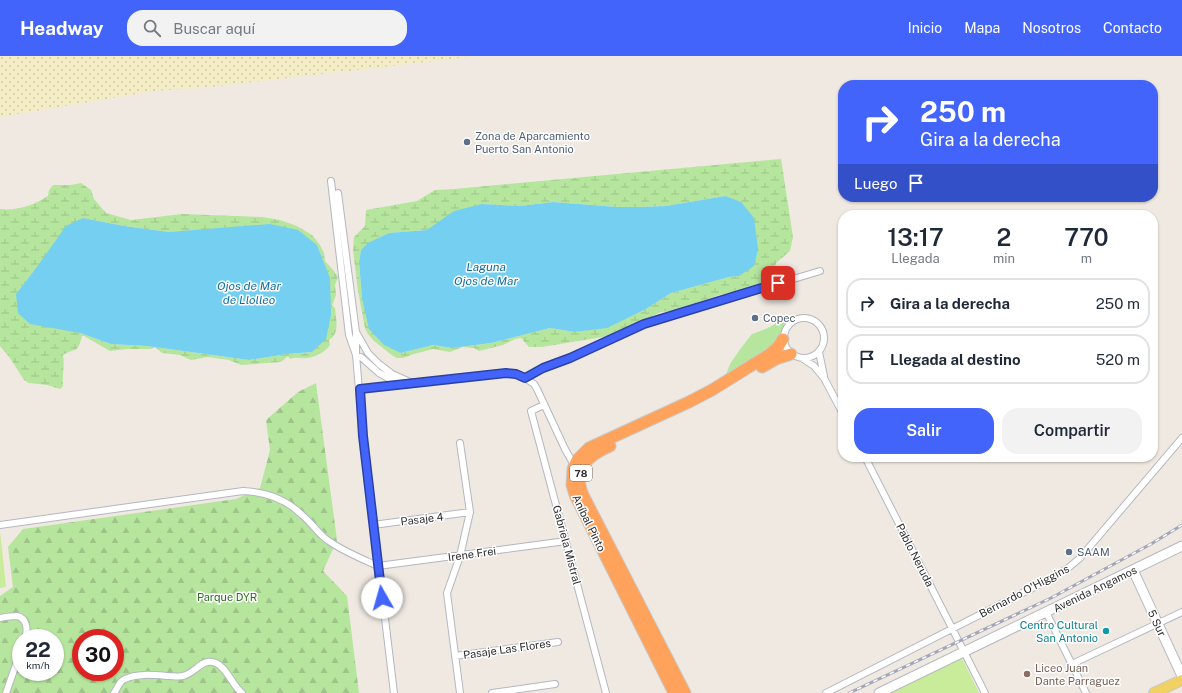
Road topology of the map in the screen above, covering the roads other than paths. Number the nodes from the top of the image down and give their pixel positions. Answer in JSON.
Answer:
{"nodes":[{"id":1,"x":331,"y":181,"type":"dead end"},
{"id":2,"x":338,"y":193,"type":"dead end"},
{"id":3,"x":820,"y":271,"type":"dead end"},
{"id":4,"x":356,"y":332,"type":"junction"},
{"id":5,"x":783,"y":339,"type":"junction"},
{"id":6,"x":818,"y":352,"type":"junction"},
{"id":7,"x":356,"y":354,"type":"junction"},
{"id":8,"x":791,"y":354,"type":"junction"},
{"id":9,"x":803,"y":358,"type":"junction"},
{"id":10,"x":525,"y":378,"type":"junction"},
{"id":11,"x":824,"y":378,"type":"junction"},
{"id":12,"x":416,"y":384,"type":"junction"},
{"id":13,"x":402,"y":385,"type":"junction"},
{"id":14,"x":360,"y":389,"type":"junction"},
{"id":15,"x":544,"y":405,"type":"junction"},
{"id":16,"x":838,"y":405,"type":"edge"},
{"id":17,"x":1182,"y":438,"type":"edge"},
{"id":18,"x":460,"y":443,"type":"dead end"},
{"id":19,"x":868,"y":462,"type":"edge"},
{"id":20,"x":578,"y":469,"type":"junction"},
{"id":21,"x":470,"y":512,"type":"junction"},
{"id":22,"x":0,"y":525,"type":"edge"},
{"id":23,"x":373,"y":525,"type":"junction"},
{"id":24,"x":566,"y":541,"type":"junction"},
{"id":25,"x":1182,"y":546,"type":"edge"},
{"id":26,"x":460,"y":556,"type":"junction"},
{"id":27,"x":378,"y":566,"type":"junction"},
{"id":28,"x":1133,"y":570,"type":"junction"},
{"id":29,"x":1046,"y":612,"type":"junction"},
{"id":30,"x":1182,"y":612,"type":"edge"},
{"id":31,"x":0,"y":618,"type":"edge"},
{"id":32,"x":1157,"y":623,"type":"junction"},
{"id":33,"x":952,"y":628,"type":"junction"},
{"id":34,"x":27,"y":629,"type":"edge"},
{"id":35,"x":558,"y":642,"type":"dead end"},
{"id":36,"x":964,"y":652,"type":"junction"},
{"id":37,"x":455,"y":656,"type":"junction"},
{"id":38,"x":1072,"y":664,"type":"junction"},
{"id":39,"x":12,"y":676,"type":"edge"},
{"id":40,"x":1182,"y":676,"type":"edge"},
{"id":41,"x":1182,"y":680,"type":"edge"},
{"id":42,"x":555,"y":684,"type":"dead end"},
{"id":43,"x":6,"y":693,"type":"edge"},
{"id":44,"x":114,"y":693,"type":"edge"},
{"id":45,"x":242,"y":693,"type":"edge"},
{"id":46,"x":394,"y":693,"type":"edge"},
{"id":47,"x":460,"y":693,"type":"edge"},
{"id":48,"x":492,"y":693,"type":"edge"},
{"id":49,"x":606,"y":693,"type":"edge"},
{"id":50,"x":674,"y":693,"type":"edge"},
{"id":51,"x":685,"y":693,"type":"edge"},
{"id":52,"x":826,"y":693,"type":"edge"},
{"id":53,"x":879,"y":693,"type":"edge"},
{"id":54,"x":985,"y":693,"type":"edge"},
{"id":55,"x":1086,"y":693,"type":"edge"},
{"id":56,"x":1154,"y":693,"type":"edge"}],
"edges":[{"from":1,"to":7,"type":"street"},
{"from":2,"to":4,"type":"street"},
{"from":3,"to":10,"type":"street"},
{"from":4,"to":7,"type":"street"},
{"from":4,"to":12,"type":"street"},
{"from":5,"to":6,"type":"street"},
{"from":5,"to":8,"type":"street"},
{"from":5,"to":20,"type":"highway","number":"78"},
{"from":6,"to":9,"type":"street"},
{"from":6,"to":11,"type":"street"},
{"from":7,"to":13,"type":"street"},
{"from":7,"to":14,"type":"street"},
{"from":8,"to":9,"type":"street"},
{"from":8,"to":20,"type":"highway","name":"Aníbal Pinto","number":"78"},
{"from":9,"to":11,"type":"street"},
{"from":10,"to":12,"type":"street"},
{"from":10,"to":15,"type":"street"},
{"from":11,"to":16,"type":"street"},
{"from":12,"to":13,"type":"street"},
{"from":13,"to":14,"type":"street"},
{"from":14,"to":23,"type":"street"},
{"from":15,"to":20,"type":"street"},
{"from":15,"to":24,"type":"street","name":"Gabriela Mistral"},
{"from":17,"to":33,"type":"street","name":"Bernardo O'Higgins"},
{"from":18,"to":21,"type":"street"},
{"from":19,"to":33,"type":"street","name":"Pablo Neruda"},
{"from":20,"to":50,"type":"highway","name":"Aníbal Pinto","number":"78"},
{"from":20,"to":51,"type":"highway","name":"Aníbal Pinto","number":"78"},
{"from":21,"to":23,"type":"street","name":"Pasaje 4"},
{"from":21,"to":26,"type":"street"},
{"from":22,"to":27,"type":"street"},
{"from":23,"to":27,"type":"street"},
{"from":24,"to":26,"type":"street","name":"Irene Frei"},
{"from":24,"to":49,"type":"street","name":"Gabriela Mistral"},
{"from":25,"to":28,"type":"street","name":"Avenida Angamos"},
{"from":26,"to":27,"type":"street","name":"Irene Frei"},
{"from":26,"to":37,"type":"street"},
{"from":27,"to":46,"type":"street"},
{"from":28,"to":29,"type":"street","name":"Avenida Angamos"},
{"from":28,"to":32,"type":"street","name":"5 Sur"},
{"from":29,"to":36,"type":"street","name":"Avenida Angamos"},
{"from":29,"to":38,"type":"street"},
{"from":30,"to":32,"type":"street"},
{"from":31,"to":34,"type":"street"},
{"from":32,"to":38,"type":"street"},
{"from":32,"to":40,"type":"street","name":"5 Sur"},
{"from":33,"to":36,"type":"street","name":"Pablo Neruda"},
{"from":33,"to":52,"type":"street","name":"Bernardo O'Higgins"},
{"from":35,"to":37,"type":"street","name":"Pasaje Las Flores"},
{"from":36,"to":53,"type":"street","name":"Avenida Angamos"},
{"from":36,"to":54,"type":"street","name":"Pablo Neruda"},
{"from":37,"to":47,"type":"street"},
{"from":38,"to":55,"type":"street"},
{"from":39,"to":43,"type":"street"},
{"from":41,"to":56,"type":"main road"},
{"from":42,"to":48,"type":"street"},
{"from":44,"to":45,"type":"street"}]}
